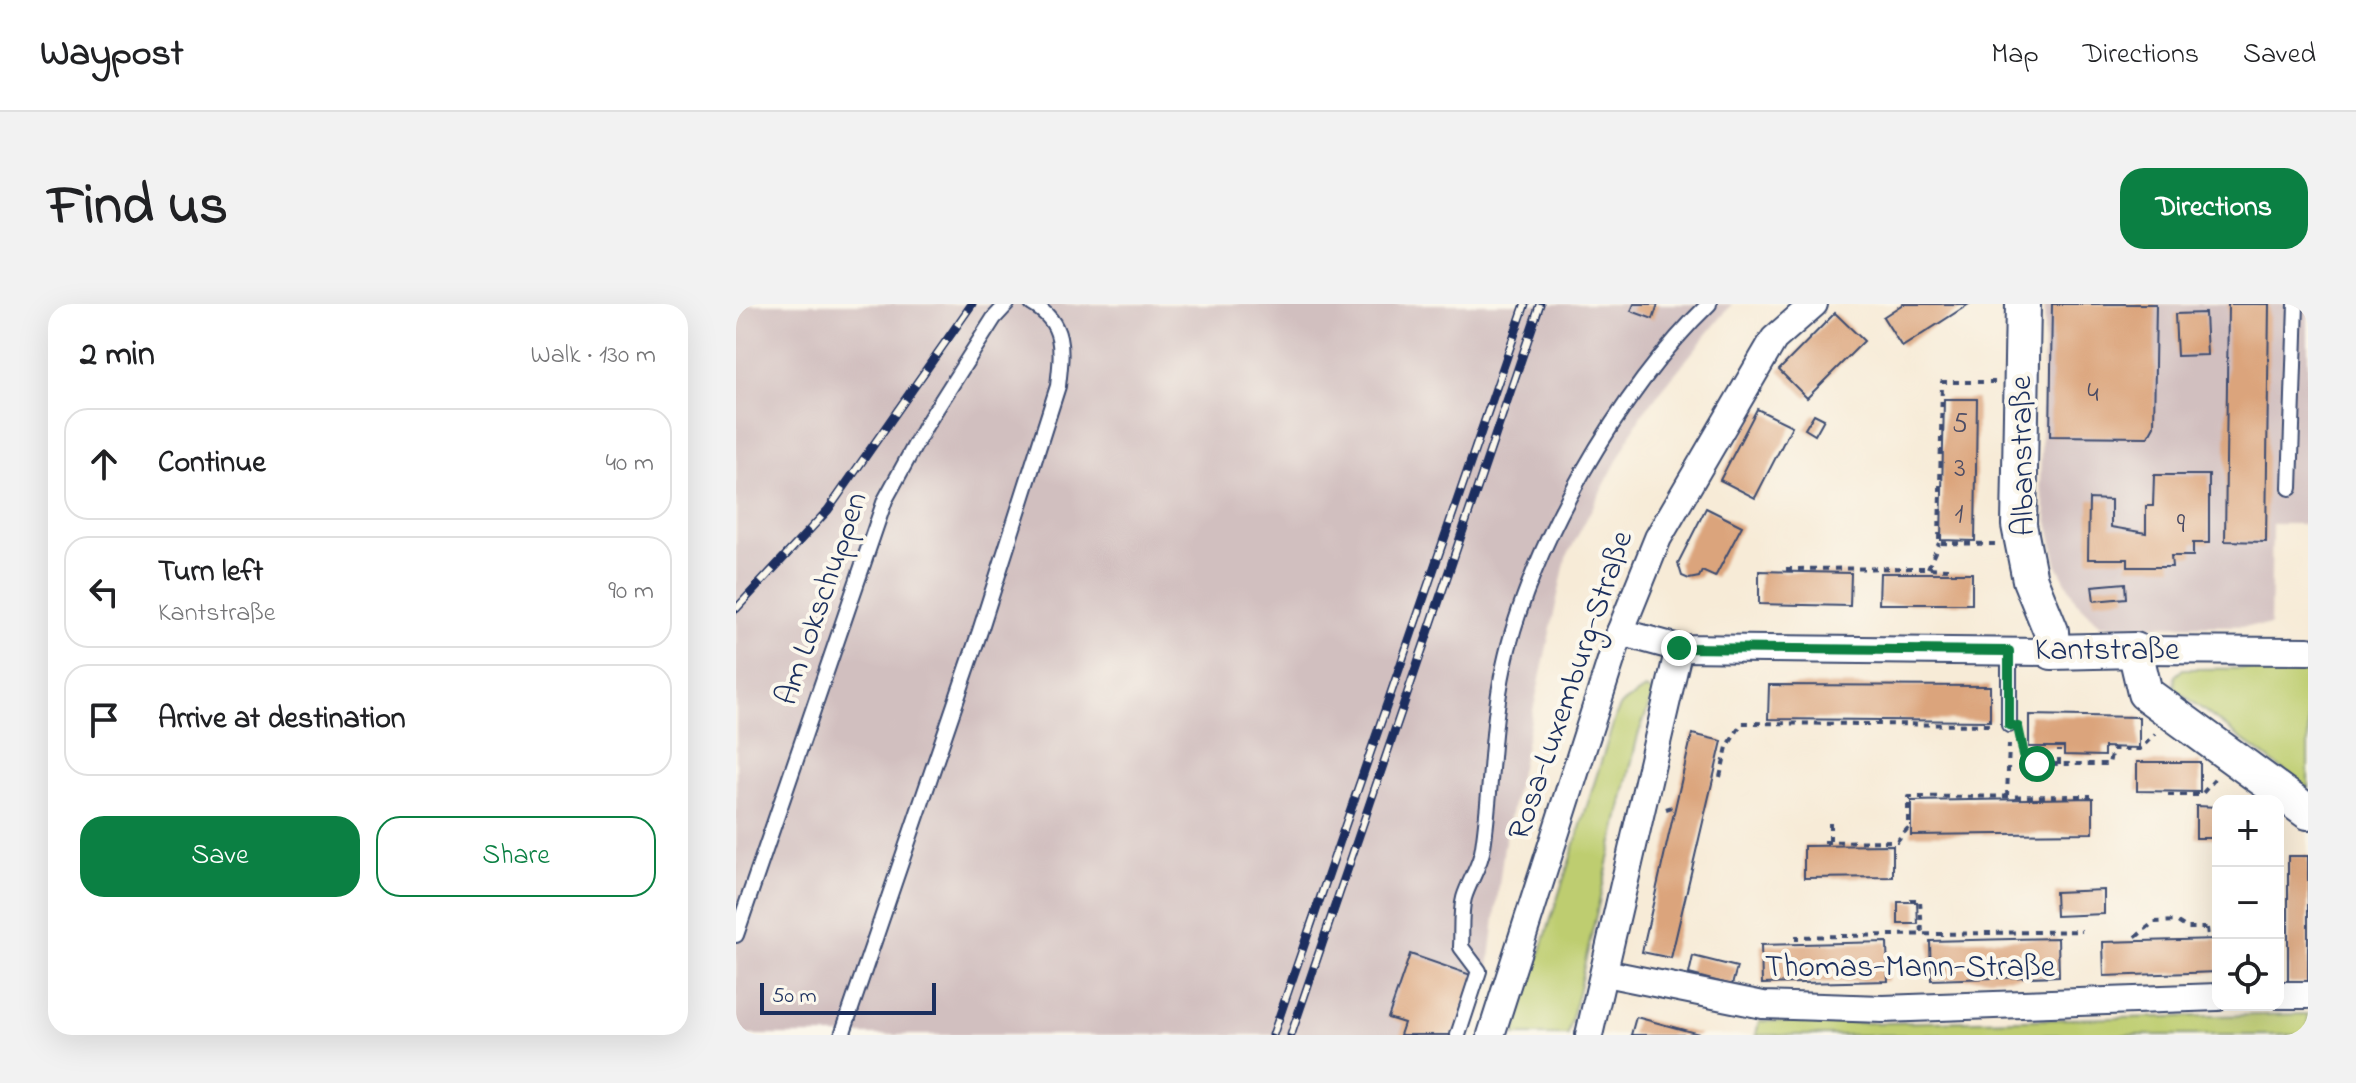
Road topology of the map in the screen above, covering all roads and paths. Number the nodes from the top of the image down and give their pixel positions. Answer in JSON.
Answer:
{"nodes":[{"id":1,"x":1007,"y":304,"type":"edge"},
{"id":2,"x":1032,"y":304,"type":"edge"},
{"id":3,"x":1709,"y":304,"type":"edge"},
{"id":4,"x":1814,"y":304,"type":"edge"},
{"id":5,"x":2023,"y":304,"type":"edge"},
{"id":6,"x":2296,"y":304,"type":"edge"},
{"id":7,"x":2022,"y":382,"type":"junction"},
{"id":8,"x":2290,"y":488,"type":"dead end"},
{"id":9,"x":1939,"y":543,"type":"junction"},
{"id":10,"x":2023,"y":546,"type":"junction"},
{"id":11,"x":1928,"y":568,"type":"junction"},
{"id":12,"x":1786,"y":569,"type":"dead end"},
{"id":13,"x":1949,"y":572,"type":"dead end"},
{"id":14,"x":1620,"y":632,"type":"junction"},
{"id":15,"x":1679,"y":648,"type":"junction"},
{"id":16,"x":2135,"y":650,"type":"junction"},
{"id":17,"x":2009,"y":651,"type":"junction"},
{"id":18,"x":2308,"y":651,"type":"edge"},
{"id":19,"x":2052,"y":652,"type":"junction"},
{"id":20,"x":2172,"y":713,"type":"junction"},
{"id":21,"x":2009,"y":725,"type":"junction"},
{"id":22,"x":2059,"y":750,"type":"dead end"},
{"id":23,"x":2232,"y":756,"type":"junction"},
{"id":24,"x":2059,"y":764,"type":"junction"},
{"id":25,"x":1720,"y":777,"type":"dead end"},
{"id":26,"x":2168,"y":795,"type":"dead end"},
{"id":27,"x":2091,"y":796,"type":"dead end"},
{"id":28,"x":2007,"y":797,"type":"junction"},
{"id":29,"x":2308,"y":812,"type":"edge"},
{"id":30,"x":1830,"y":823,"type":"dead end"},
{"id":31,"x":1910,"y":900,"type":"dead end"},
{"id":32,"x":2207,"y":928,"type":"junction"},
{"id":33,"x":2212,"y":928,"type":"edge"},
{"id":34,"x":2082,"y":931,"type":"dead end"},
{"id":35,"x":1922,"y":934,"type":"junction"},
{"id":36,"x":736,"y":935,"type":"edge"},
{"id":37,"x":2208,"y":936,"type":"dead end"},
{"id":38,"x":2136,"y":937,"type":"dead end"},
{"id":39,"x":1797,"y":941,"type":"dead end"},
{"id":40,"x":1605,"y":973,"type":"junction"},
{"id":41,"x":2284,"y":995,"type":"edge"},
{"id":42,"x":2308,"y":995,"type":"edge"},
{"id":43,"x":2212,"y":997,"type":"edge"},
{"id":44,"x":842,"y":1035,"type":"edge"},
{"id":45,"x":1458,"y":1035,"type":"edge"},
{"id":46,"x":1491,"y":1035,"type":"edge"},
{"id":47,"x":1589,"y":1035,"type":"edge"}],
"edges":[{"from":1,"to":36,"type":"lane","name":"Am Lokschuppen"},
{"from":2,"to":44,"type":"lane"},
{"from":3,"to":45,"type":"lane"},
{"from":4,"to":14,"type":"street","name":"Rosa-Luxemburg-Straße"},
{"from":5,"to":7,"type":"street","name":"Albanstraße"},
{"from":6,"to":8,"type":"lane"},
{"from":7,"to":9,"type":"path"},
{"from":7,"to":10,"type":"street","name":"Albanstraße"},
{"from":9,"to":10,"type":"path"},
{"from":9,"to":11,"type":"path"},
{"from":10,"to":19,"type":"street","name":"Albanstraße"},
{"from":11,"to":12,"type":"path"},
{"from":11,"to":13,"type":"path"},
{"from":14,"to":15,"type":"street","name":"Kantstraße"},
{"from":14,"to":46,"type":"street","name":"Rosa-Luxemburg-Straße"},
{"from":15,"to":17,"type":"street","name":"Kantstraße"},
{"from":15,"to":40,"type":"street"},
{"from":16,"to":18,"type":"street","name":"Kantstraße"},
{"from":16,"to":19,"type":"street","name":"Kantstraße"},
{"from":16,"to":20,"type":"street"},
{"from":17,"to":19,"type":"street","name":"Kantstraße"},
{"from":17,"to":21,"type":"lane"},
{"from":20,"to":23,"type":"street"},
{"from":20,"to":24,"type":"path"},
{"from":21,"to":24,"type":"path"},
{"from":21,"to":25,"type":"path"},
{"from":21,"to":28,"type":"path"},
{"from":22,"to":24,"type":"path"},
{"from":23,"to":26,"type":"path"},
{"from":23,"to":29,"type":"street"},
{"from":27,"to":28,"type":"path"},
{"from":28,"to":30,"type":"path"},
{"from":31,"to":35,"type":"path"},
{"from":32,"to":33,"type":"path"},
{"from":32,"to":37,"type":"path"},
{"from":32,"to":38,"type":"path"},
{"from":34,"to":35,"type":"path"},
{"from":35,"to":39,"type":"path"},
{"from":40,"to":43,"type":"street","name":"Thomas-Mann-Straße"},
{"from":40,"to":47,"type":"street"},
{"from":41,"to":42,"type":"street"}]}
